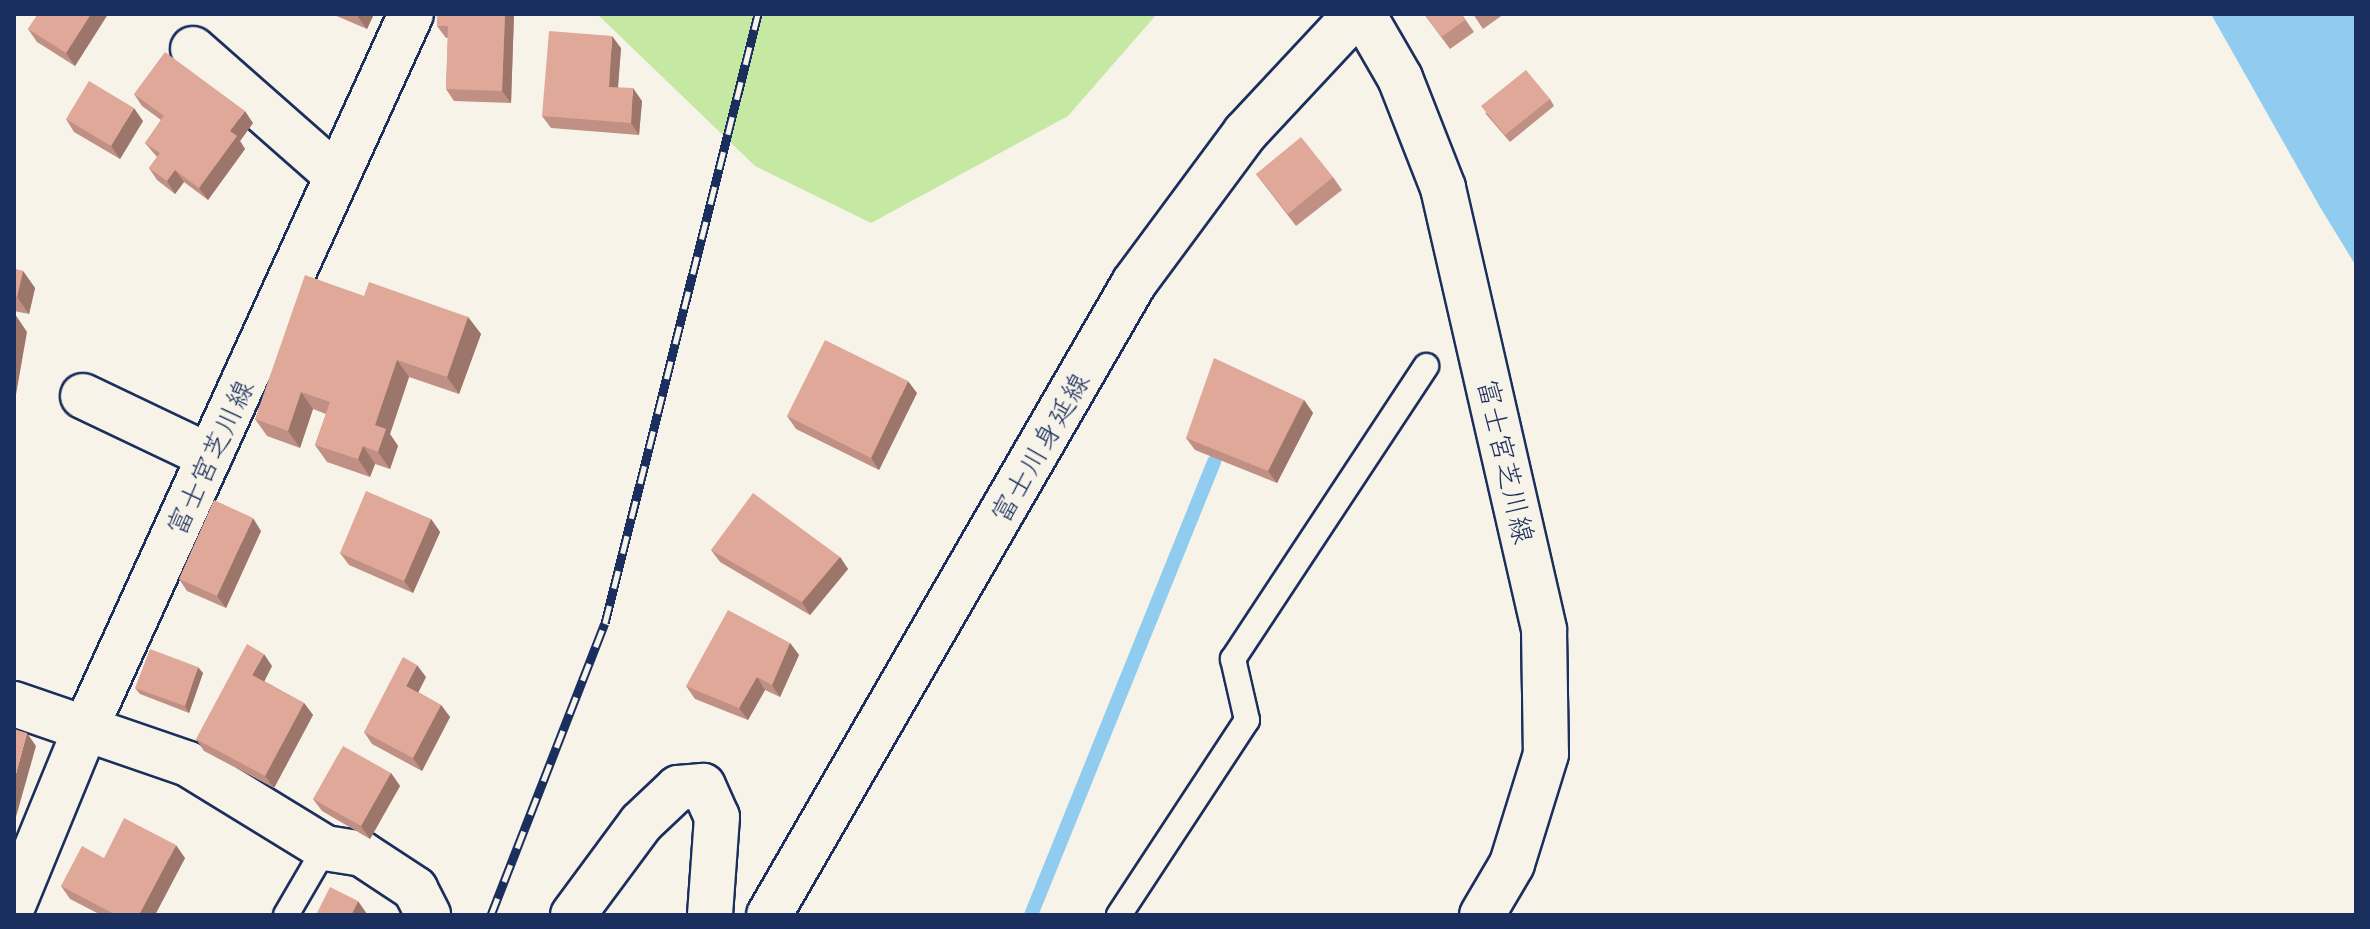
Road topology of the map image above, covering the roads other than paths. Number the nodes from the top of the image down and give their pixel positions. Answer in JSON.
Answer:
{"nodes":[{"id":1,"x":411,"y":14,"type":"edge"},
{"id":2,"x":1356,"y":14,"type":"edge"},
{"id":3,"x":1363,"y":14,"type":"edge"},
{"id":4,"x":193,"y":49,"type":"dead end"},
{"id":5,"x":337,"y":176,"type":"junction"},
{"id":6,"x":1426,"y":366,"type":"dead end"},
{"id":7,"x":83,"y":396,"type":"dead end"},
{"id":8,"x":209,"y":456,"type":"junction"},
{"id":9,"x":14,"y":704,"type":"edge"},
{"id":10,"x":87,"y":725,"type":"junction"},
{"id":11,"x":325,"y":848,"type":"junction"},
{"id":12,"x":14,"y":903,"type":"edge"},
{"id":13,"x":286,"y":915,"type":"edge"},
{"id":14,"x":428,"y":915,"type":"edge"},
{"id":15,"x":573,"y":915,"type":"edge"},
{"id":16,"x":710,"y":915,"type":"edge"},
{"id":17,"x":769,"y":915,"type":"edge"},
{"id":18,"x":1119,"y":915,"type":"edge"},
{"id":19,"x":1482,"y":915,"type":"edge"}],
"edges":[{"from":1,"to":5,"type":"main road","name":"富士宮芝川線"},
{"from":2,"to":17,"type":"main road","name":"富士川身延線"},
{"from":3,"to":19,"type":"main road","name":"富士宮芝川線"},
{"from":4,"to":5,"type":"main road"},
{"from":5,"to":8,"type":"main road","name":"富士宮芝川線"},
{"from":6,"to":18,"type":"lane"},
{"from":7,"to":8,"type":"main road"},
{"from":8,"to":10,"type":"main road","name":"富士宮芝川線"},
{"from":9,"to":10,"type":"main road"},
{"from":10,"to":11,"type":"main road"},
{"from":10,"to":12,"type":"main road","name":"富士宮芝川線"},
{"from":11,"to":13,"type":"lane"},
{"from":11,"to":14,"type":"main road"},
{"from":15,"to":16,"type":"main road"}]}
